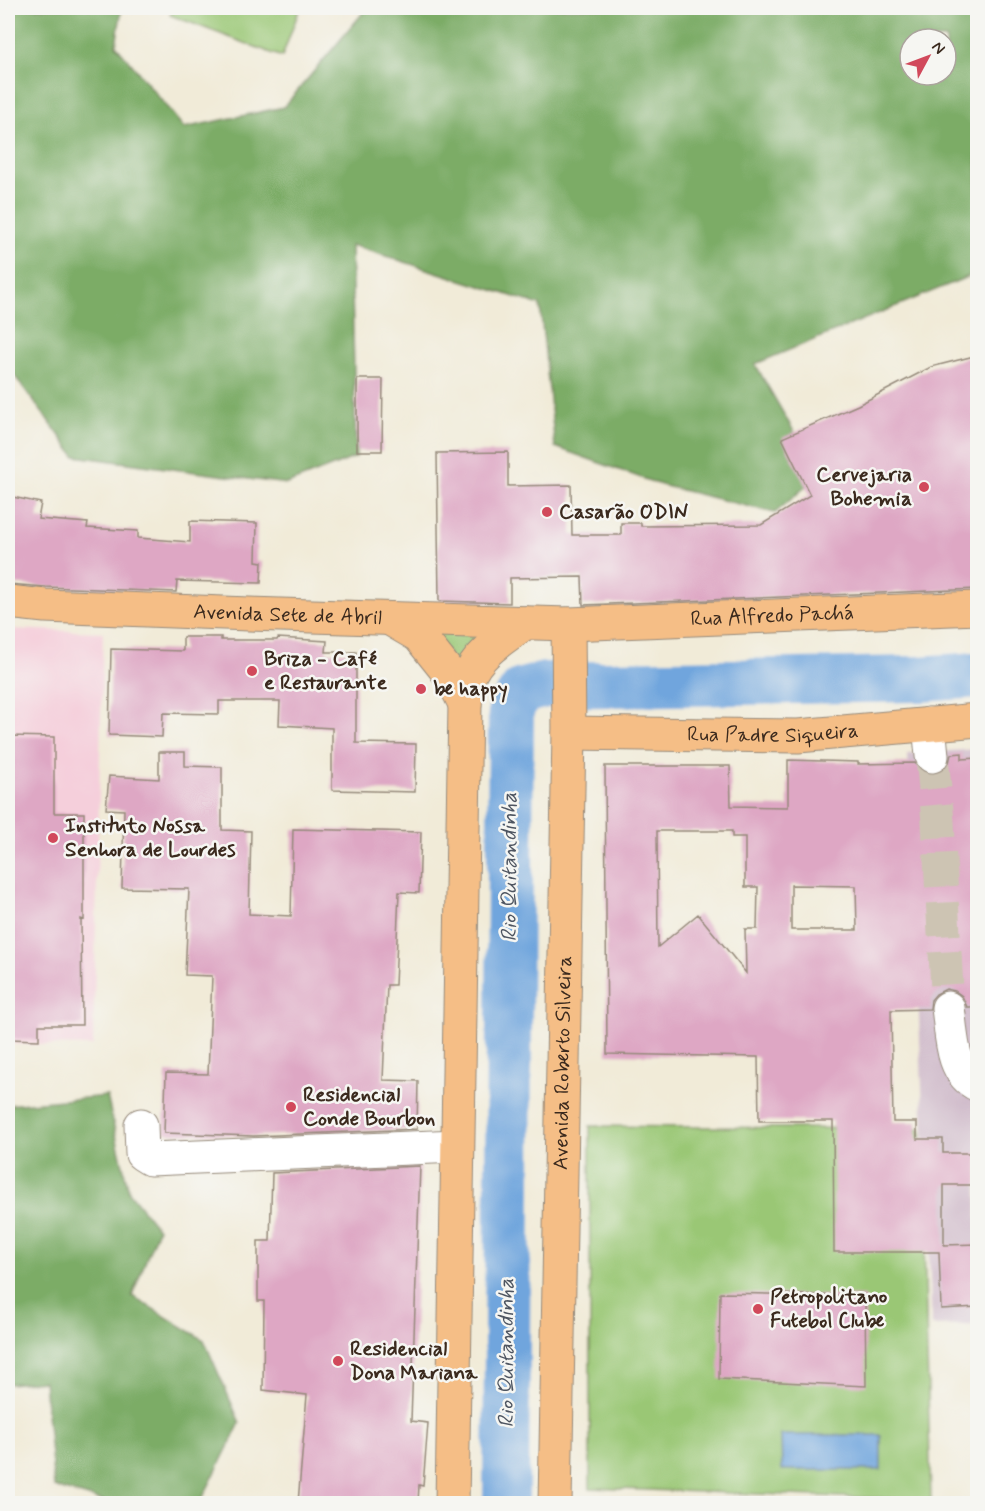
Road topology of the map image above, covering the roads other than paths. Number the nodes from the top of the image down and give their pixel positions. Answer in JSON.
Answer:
{"nodes":[{"id":1,"x":8,"y":602,"type":"edge"},
{"id":2,"x":978,"y":608,"type":"edge"},
{"id":3,"x":390,"y":619,"type":"junction"},
{"id":4,"x":525,"y":623,"type":"junction"},
{"id":5,"x":567,"y":637,"type":"junction"},
{"id":6,"x":465,"y":704,"type":"junction"},
{"id":7,"x":978,"y":720,"type":"edge"},
{"id":8,"x":929,"y":724,"type":"junction"},
{"id":9,"x":568,"y":728,"type":"junction"},
{"id":10,"x":932,"y":756,"type":"tunnel mouth"},
{"id":11,"x":948,"y":1008,"type":"tunnel mouth"},
{"id":12,"x":978,"y":1085,"type":"edge"},
{"id":13,"x":141,"y":1125,"type":"dead end"},
{"id":14,"x":457,"y":1146,"type":"junction"},
{"id":15,"x":452,"y":1503,"type":"edge"},
{"id":16,"x":555,"y":1503,"type":"edge"}],
"edges":[{"from":1,"to":3,"type":"main road","name":"Avenida Sete de Abril"},
{"from":2,"to":5,"type":"main road","name":"Rua Alfredo Pachá"},
{"from":3,"to":4,"type":"main road","name":"Avenida Sete de Abril"},
{"from":3,"to":6,"type":"main road"},
{"from":4,"to":5,"type":"main road","name":"Avenida Sete de Abril"},
{"from":4,"to":6,"type":"main road"},
{"from":5,"to":9,"type":"main road","name":"Avenida Roberto Silveira"},
{"from":6,"to":14,"type":"main road"},
{"from":7,"to":8,"type":"main road","name":"Rua Padre Siqueira"},
{"from":8,"to":9,"type":"main road","name":"Rua Padre Siqueira"},
{"from":8,"to":10,"type":"street"},
{"from":9,"to":16,"type":"main road","name":"Avenida Roberto Silveira"},
{"from":11,"to":12,"type":"street"},
{"from":13,"to":14,"type":"street"},
{"from":14,"to":15,"type":"main road"}]}
